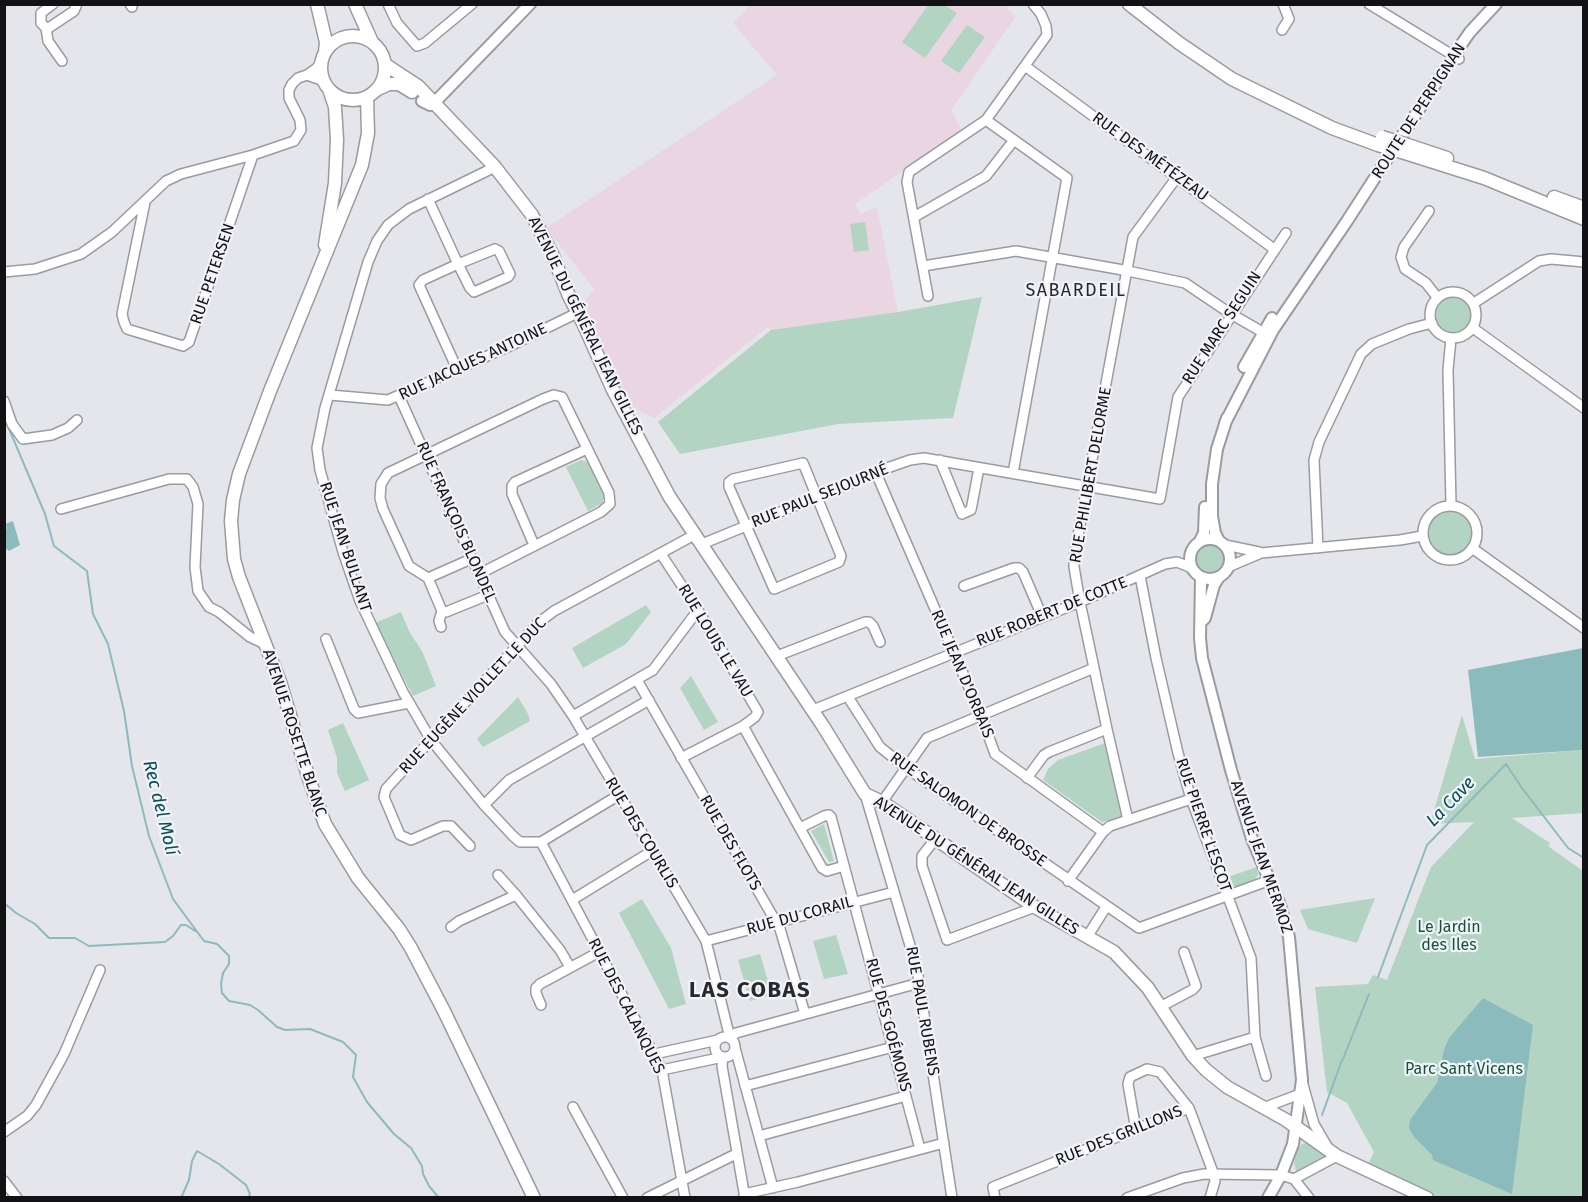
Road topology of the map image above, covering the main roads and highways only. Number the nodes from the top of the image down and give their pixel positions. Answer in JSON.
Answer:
{"nodes":[{"id":1,"x":317,"y":4,"type":"edge"},
{"id":2,"x":355,"y":4,"type":"edge"},
{"id":3,"x":1129,"y":4,"type":"edge"},
{"id":4,"x":1141,"y":4,"type":"edge"},
{"id":5,"x":372,"y":42,"type":"junction"},
{"id":6,"x":323,"y":56,"type":"junction"},
{"id":7,"x":386,"y":65,"type":"junction"},
{"id":8,"x":327,"y":85,"type":"junction"},
{"id":9,"x":373,"y":93,"type":"junction"},
{"id":10,"x":428,"y":102,"type":"junction"},
{"id":11,"x":1380,"y":141,"type":"junction"},
{"id":12,"x":1406,"y":149,"type":"junction"},
{"id":13,"x":1584,"y":208,"type":"edge"},
{"id":14,"x":1584,"y":219,"type":"edge"},
{"id":15,"x":319,"y":270,"type":"junction"},
{"id":16,"x":534,"y":1197,"type":"edge"},
{"id":17,"x":1427,"y":1197,"type":"edge"}],
"edges":[{"from":1,"to":6,"type":"main road"},
{"from":2,"to":5,"type":"main road"},
{"from":3,"to":11,"type":"main road"},
{"from":4,"to":11,"type":"main road"},
{"from":5,"to":6,"type":"main road"},
{"from":5,"to":7,"type":"main road"},
{"from":6,"to":8,"type":"main road"},
{"from":7,"to":9,"type":"main road"},
{"from":7,"to":10,"type":"main road","name":"AVENUE DU GÉNÉRAL JEAN GILLES"},
{"from":8,"to":9,"type":"main road"},
{"from":8,"to":15,"type":"main road","name":"AVENUE ROSETTE BLANC"},
{"from":9,"to":10,"type":"main road","name":"AVENUE DU GÉNÉRAL JEAN GILLES"},
{"from":9,"to":15,"type":"main road","name":"AVENUE ROSETTE BLANC"},
{"from":10,"to":17,"type":"main road","name":"AVENUE DU GÉNÉRAL JEAN GILLES"},
{"from":11,"to":12,"type":"main road","bridge":true},
{"from":12,"to":13,"type":"main road"},
{"from":12,"to":14,"type":"main road"},
{"from":15,"to":16,"type":"main road","name":"AVENUE ROSETTE BLANC"}]}
